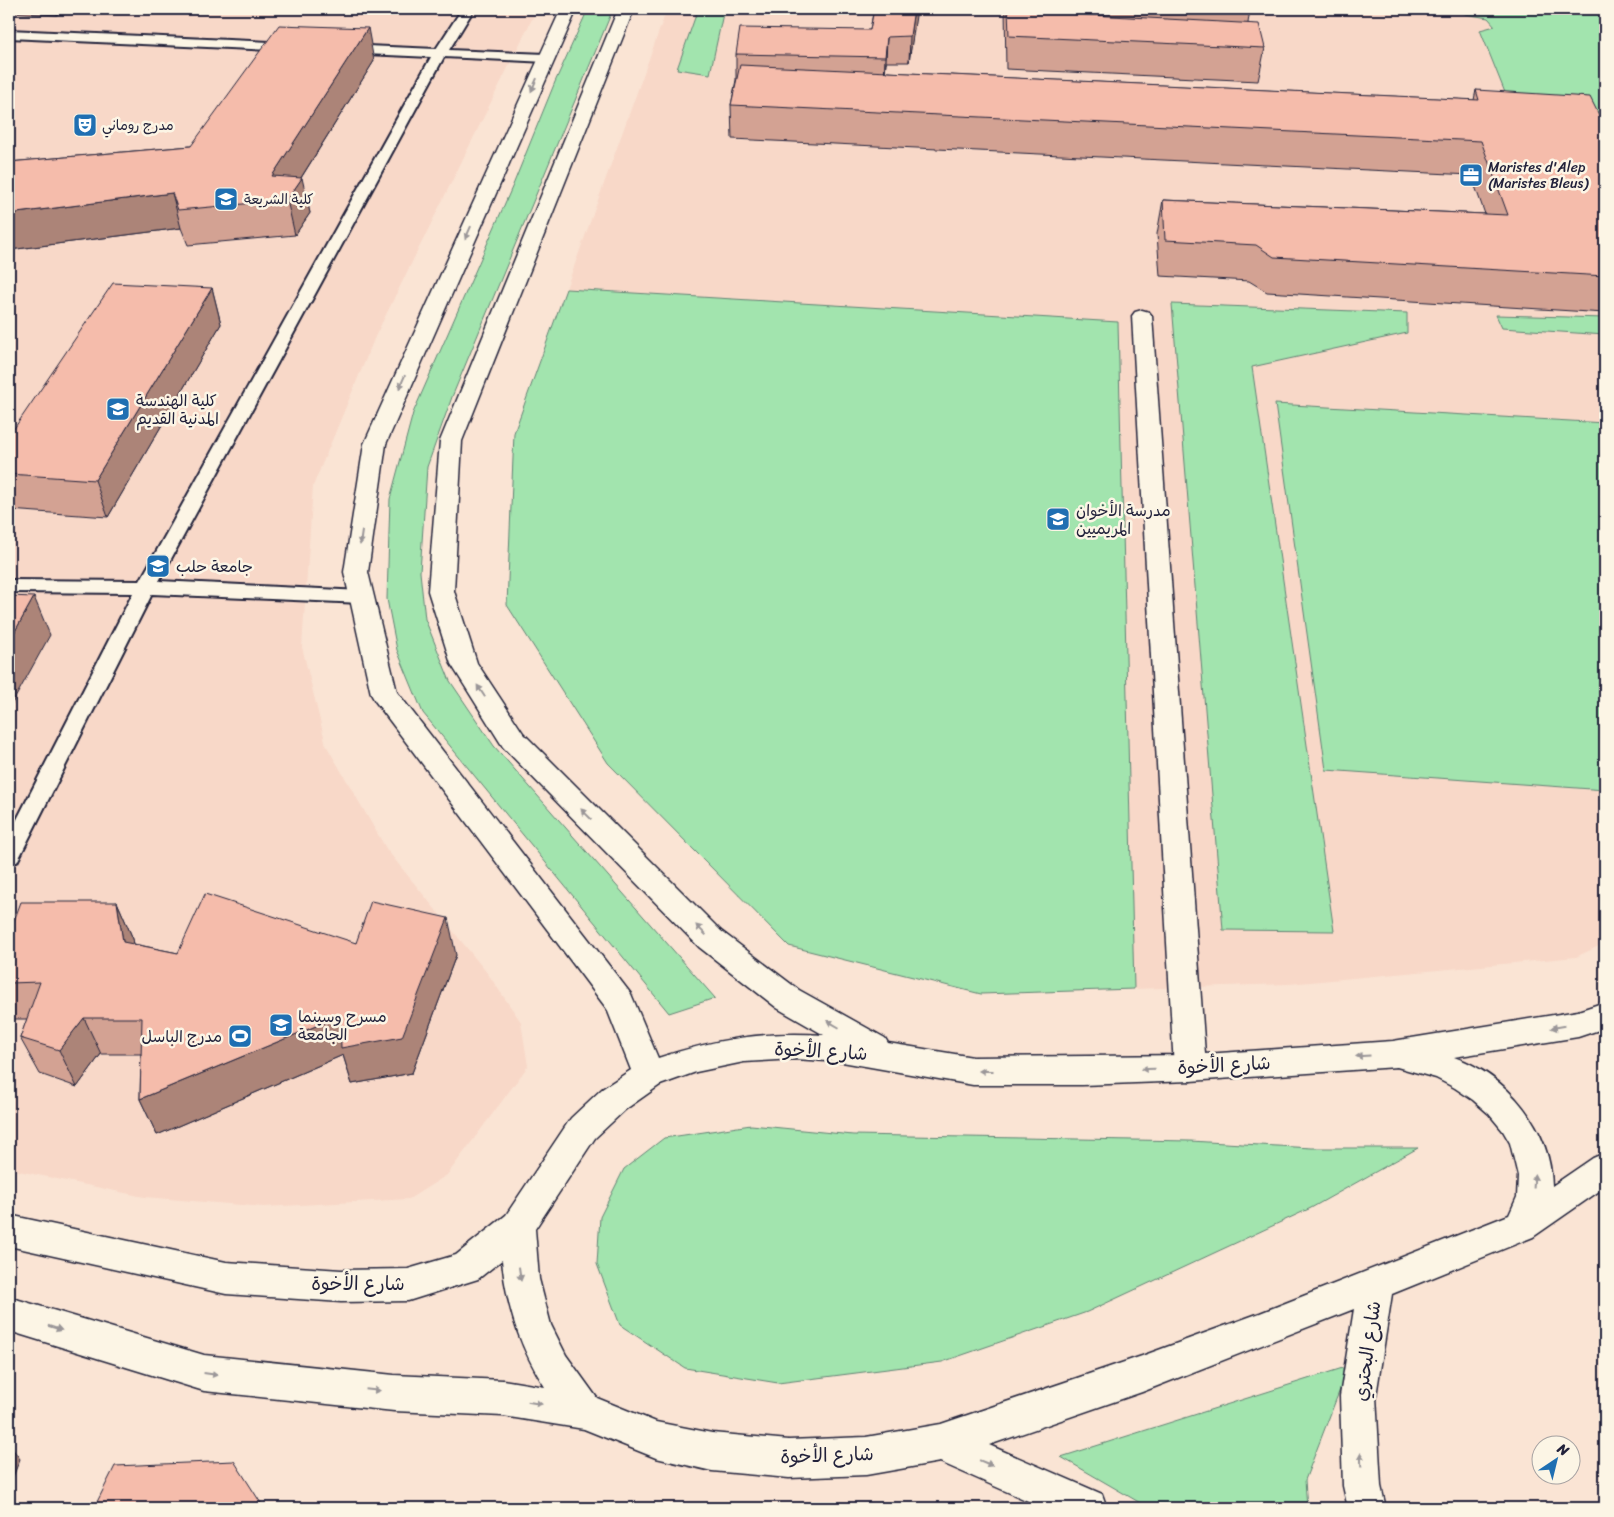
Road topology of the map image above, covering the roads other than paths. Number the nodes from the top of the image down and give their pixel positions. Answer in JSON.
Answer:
{"nodes":[{"id":1,"x":468,"y":9,"type":"edge"},
{"id":2,"x":569,"y":9,"type":"edge"},
{"id":3,"x":626,"y":9,"type":"edge"},
{"id":4,"x":9,"y":34,"type":"edge"},
{"id":5,"x":303,"y":47,"type":"edge"},
{"id":6,"x":332,"y":48,"type":"edge"},
{"id":7,"x":440,"y":53,"type":"junction"},
{"id":8,"x":546,"y":58,"type":"junction"},
{"id":9,"x":1142,"y":316,"type":"dead end"},
{"id":10,"x":9,"y":586,"type":"edge"},
{"id":11,"x":146,"y":587,"type":"junction"},
{"id":12,"x":362,"y":597,"type":"junction"},
{"id":13,"x":9,"y":856,"type":"edge"},
{"id":14,"x":1605,"y":1015,"type":"edge"},
{"id":15,"x":1392,"y":1054,"type":"junction"},
{"id":16,"x":890,"y":1057,"type":"junction"},
{"id":17,"x":1190,"y":1068,"type":"junction"},
{"id":18,"x":649,"y":1075,"type":"junction"},
{"id":19,"x":1605,"y":1168,"type":"edge"},
{"id":20,"x":518,"y":1226,"type":"junction"},
{"id":21,"x":1521,"y":1226,"type":"junction"},
{"id":22,"x":9,"y":1230,"type":"edge"},
{"id":23,"x":1376,"y":1283,"type":"junction"},
{"id":24,"x":9,"y":1314,"type":"edge"},
{"id":25,"x":584,"y":1411,"type":"junction"},
{"id":26,"x":941,"y":1444,"type":"junction"},
{"id":27,"x":1088,"y":1508,"type":"edge"},
{"id":28,"x":1367,"y":1508,"type":"edge"}],
"edges":[{"from":1,"to":7,"type":"lane"},
{"from":2,"to":8,"type":"main road"},
{"from":16,"to":3,"type":"main road","one_way":true},
{"from":4,"to":5,"type":"lane"},
{"from":6,"to":7,"type":"lane"},
{"from":7,"to":8,"type":"lane"},
{"from":7,"to":11,"type":"lane"},
{"from":8,"to":12,"type":"main road","one_way":true},
{"from":9,"to":17,"type":"main road"},
{"from":10,"to":11,"type":"lane"},
{"from":11,"to":12,"type":"lane"},
{"from":11,"to":13,"type":"lane"},
{"from":12,"to":18,"type":"main road"},
{"from":14,"to":15,"type":"main road","name":"شارع الأخوة","one_way":true},
{"from":15,"to":17,"type":"main road","name":"شارع الأخوة","one_way":true},
{"from":21,"to":15,"type":"main road","one_way":true},
{"from":17,"to":16,"type":"main road","name":"شارع الأخوة","one_way":true},
{"from":16,"to":18,"type":"main road","name":"شارع الأخوة"},
{"from":18,"to":20,"type":"main road","name":"شارع الأخوة"},
{"from":19,"to":21,"type":"main road","name":"شارع الأخوة"},
{"from":20,"to":22,"type":"main road","name":"شارع الأخوة"},
{"from":20,"to":25,"type":"main road","one_way":true},
{"from":21,"to":23,"type":"main road","name":"شارع الأخوة"},
{"from":23,"to":26,"type":"main road","name":"شارع الأخوة"},
{"from":28,"to":23,"type":"main road","name":"شارع البحتري","one_way":true},
{"from":24,"to":25,"type":"main road","name":"شارع الأخوة","one_way":true},
{"from":25,"to":26,"type":"main road","name":"شارع الأخوة"},
{"from":26,"to":27,"type":"main road","one_way":true}]}
